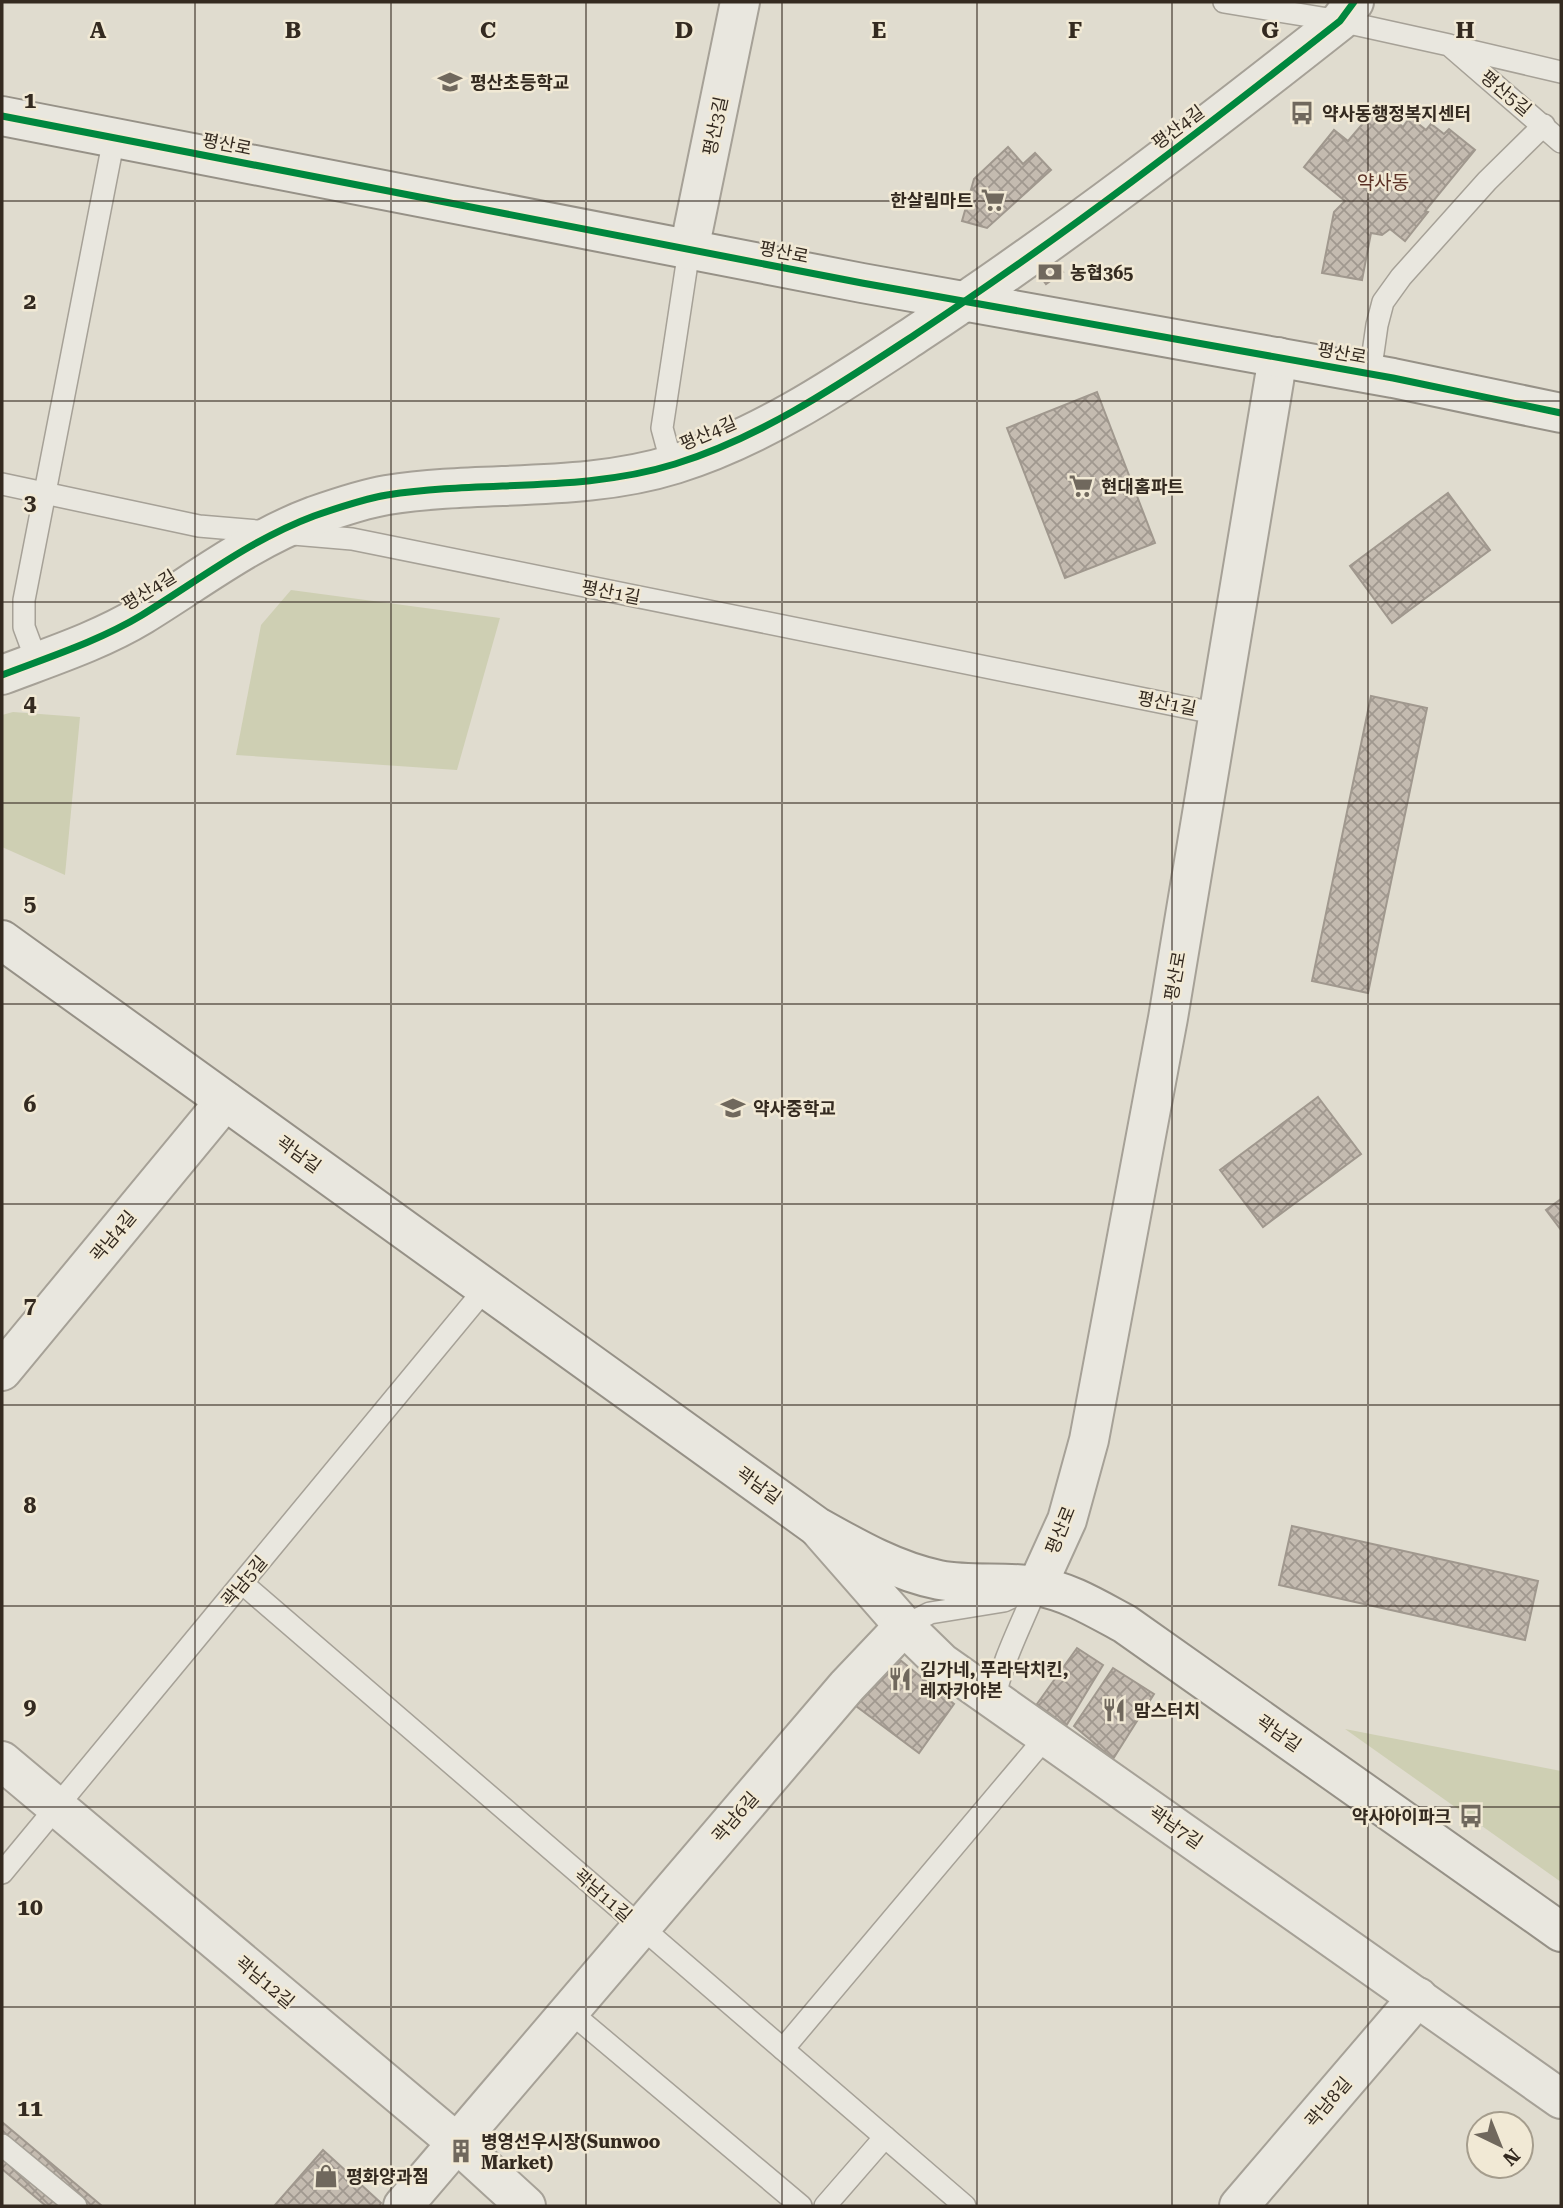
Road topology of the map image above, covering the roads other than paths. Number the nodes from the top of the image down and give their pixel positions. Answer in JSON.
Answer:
{"nodes":[{"id":1,"x":740,"y":2,"type":"edge"},
{"id":2,"x":1224,"y":2,"type":"edge"},
{"id":3,"x":1373,"y":2,"type":"edge"},
{"id":4,"x":1347,"y":12,"type":"edge"},
{"id":5,"x":1448,"y":45,"type":"junction"},
{"id":6,"x":1561,"y":72,"type":"edge"},
{"id":7,"x":2,"y":116,"type":"edge"},
{"id":8,"x":1544,"y":125,"type":"junction"},
{"id":9,"x":114,"y":138,"type":"junction"},
{"id":10,"x":1561,"y":142,"type":"edge"},
{"id":11,"x":689,"y":250,"type":"junction"},
{"id":12,"x":965,"y":302,"type":"junction"},
{"id":13,"x":1278,"y":357,"type":"junction"},
{"id":14,"x":1370,"y":374,"type":"junction"},
{"id":15,"x":1561,"y":412,"type":"edge"},
{"id":16,"x":672,"y":465,"type":"junction"},
{"id":17,"x":2,"y":484,"type":"edge"},
{"id":18,"x":45,"y":493,"type":"junction"},
{"id":19,"x":274,"y":532,"type":"junction"},
{"id":20,"x":37,"y":662,"type":"junction"},
{"id":21,"x":2,"y":675,"type":"edge"},
{"id":22,"x":1219,"y":714,"type":"junction"},
{"id":23,"x":2,"y":940,"type":"edge"},
{"id":24,"x":225,"y":1101,"type":"junction"},
{"id":25,"x":485,"y":1289,"type":"junction"},
{"id":26,"x":2,"y":1371,"type":"edge"},
{"id":27,"x":816,"y":1526,"type":"junction"},
{"id":28,"x":242,"y":1583,"type":"junction"},
{"id":29,"x":1037,"y":1586,"type":"junction"},
{"id":30,"x":904,"y":1626,"type":"junction"},
{"id":31,"x":993,"y":1700,"type":"junction"},
{"id":32,"x":1046,"y":1737,"type":"junction"},
{"id":33,"x":2,"y":1761,"type":"edge"},
{"id":34,"x":57,"y":1806,"type":"junction"},
{"id":35,"x":2,"y":1873,"type":"edge"},
{"id":36,"x":640,"y":1927,"type":"junction"},
{"id":37,"x":1561,"y":1932,"type":"edge"},
{"id":38,"x":1418,"y":1997,"type":"junction"},
{"id":39,"x":569,"y":2011,"type":"junction"},
{"id":40,"x":783,"y":2049,"type":"junction"},
{"id":41,"x":1561,"y":2099,"type":"edge"},
{"id":42,"x":885,"y":2137,"type":"junction"},
{"id":43,"x":457,"y":2143,"type":"junction"},
{"id":44,"x":2,"y":2145,"type":"edge"},
{"id":45,"x":76,"y":2206,"type":"edge"},
{"id":46,"x":403,"y":2206,"type":"edge"},
{"id":47,"x":526,"y":2206,"type":"edge"},
{"id":48,"x":801,"y":2206,"type":"edge"},
{"id":49,"x":825,"y":2206,"type":"edge"},
{"id":50,"x":965,"y":2206,"type":"edge"},
{"id":51,"x":1239,"y":2206,"type":"edge"}],
"edges":[{"from":1,"to":11,"type":"street","name":"평산3길"},
{"from":2,"to":4,"type":"lane","name":"평산5길"},
{"from":3,"to":4,"type":"lane","name":"평산4길"},
{"from":4,"to":5,"type":"lane","name":"평산5길"},
{"from":4,"to":12,"type":"street","name":"평산4길"},
{"from":5,"to":6,"type":"lane","name":"평산5길"},
{"from":5,"to":8,"type":"lane","name":"평산5길"},
{"from":7,"to":9,"type":"street","name":"평산로"},
{"from":8,"to":10,"type":"lane","name":"평산5길"},
{"from":8,"to":14,"type":"lane"},
{"from":9,"to":11,"type":"street","name":"평산로"},
{"from":9,"to":18,"type":"lane"},
{"from":11,"to":12,"type":"street","name":"평산로"},
{"from":11,"to":16,"type":"lane"},
{"from":12,"to":13,"type":"street","name":"평산로"},
{"from":12,"to":16,"type":"street","name":"평산4길"},
{"from":13,"to":14,"type":"street","name":"평산로"},
{"from":13,"to":22,"type":"street","name":"평산로"},
{"from":14,"to":15,"type":"street","name":"평산로"},
{"from":16,"to":19,"type":"street","name":"평산4길"},
{"from":17,"to":18,"type":"lane","name":"평산1길"},
{"from":18,"to":19,"type":"lane","name":"평산1길"},
{"from":18,"to":20,"type":"lane"},
{"from":19,"to":20,"type":"street","name":"평산4길"},
{"from":19,"to":22,"type":"lane","name":"평산1길"},
{"from":20,"to":21,"type":"street","name":"평산4길"},
{"from":22,"to":29,"type":"street","name":"평산로"},
{"from":23,"to":24,"type":"street","name":"곽남길"},
{"from":24,"to":25,"type":"street","name":"곽남길"},
{"from":24,"to":26,"type":"street","name":"곽남4길"},
{"from":25,"to":27,"type":"street","name":"곽남길"},
{"from":25,"to":28,"type":"lane","name":"곽남5길"},
{"from":27,"to":29,"type":"street","name":"곽남길"},
{"from":27,"to":30,"type":"street","name":"곽남7길"},
{"from":28,"to":34,"type":"lane","name":"곽남5길"},
{"from":28,"to":36,"type":"lane","name":"곽남11길"},
{"from":29,"to":30,"type":"lane"},
{"from":29,"to":31,"type":"lane"},
{"from":29,"to":37,"type":"street","name":"곽남길"},
{"from":30,"to":31,"type":"street","name":"곽남7길"},
{"from":30,"to":36,"type":"street","name":"곽남6길"},
{"from":31,"to":32,"type":"street","name":"곽남7길"},
{"from":32,"to":38,"type":"street","name":"곽남7길"},
{"from":32,"to":40,"type":"lane"},
{"from":33,"to":34,"type":"street","name":"곽남12길"},
{"from":34,"to":35,"type":"lane","name":"곽남5길"},
{"from":34,"to":43,"type":"street","name":"곽남12길"},
{"from":36,"to":39,"type":"street","name":"곽남6길"},
{"from":36,"to":40,"type":"lane","name":"곽남11길"},
{"from":38,"to":41,"type":"street","name":"곽남7길"},
{"from":38,"to":51,"type":"street","name":"곽남8길"},
{"from":39,"to":43,"type":"street","name":"곽남6길"},
{"from":39,"to":48,"type":"lane"},
{"from":40,"to":42,"type":"lane","name":"곽남11길"},
{"from":42,"to":49,"type":"lane"},
{"from":42,"to":50,"type":"lane","name":"곽남11길"},
{"from":43,"to":46,"type":"street","name":"곽남6길"},
{"from":43,"to":47,"type":"street","name":"곽남12길"},
{"from":44,"to":45,"type":"lane"}]}
